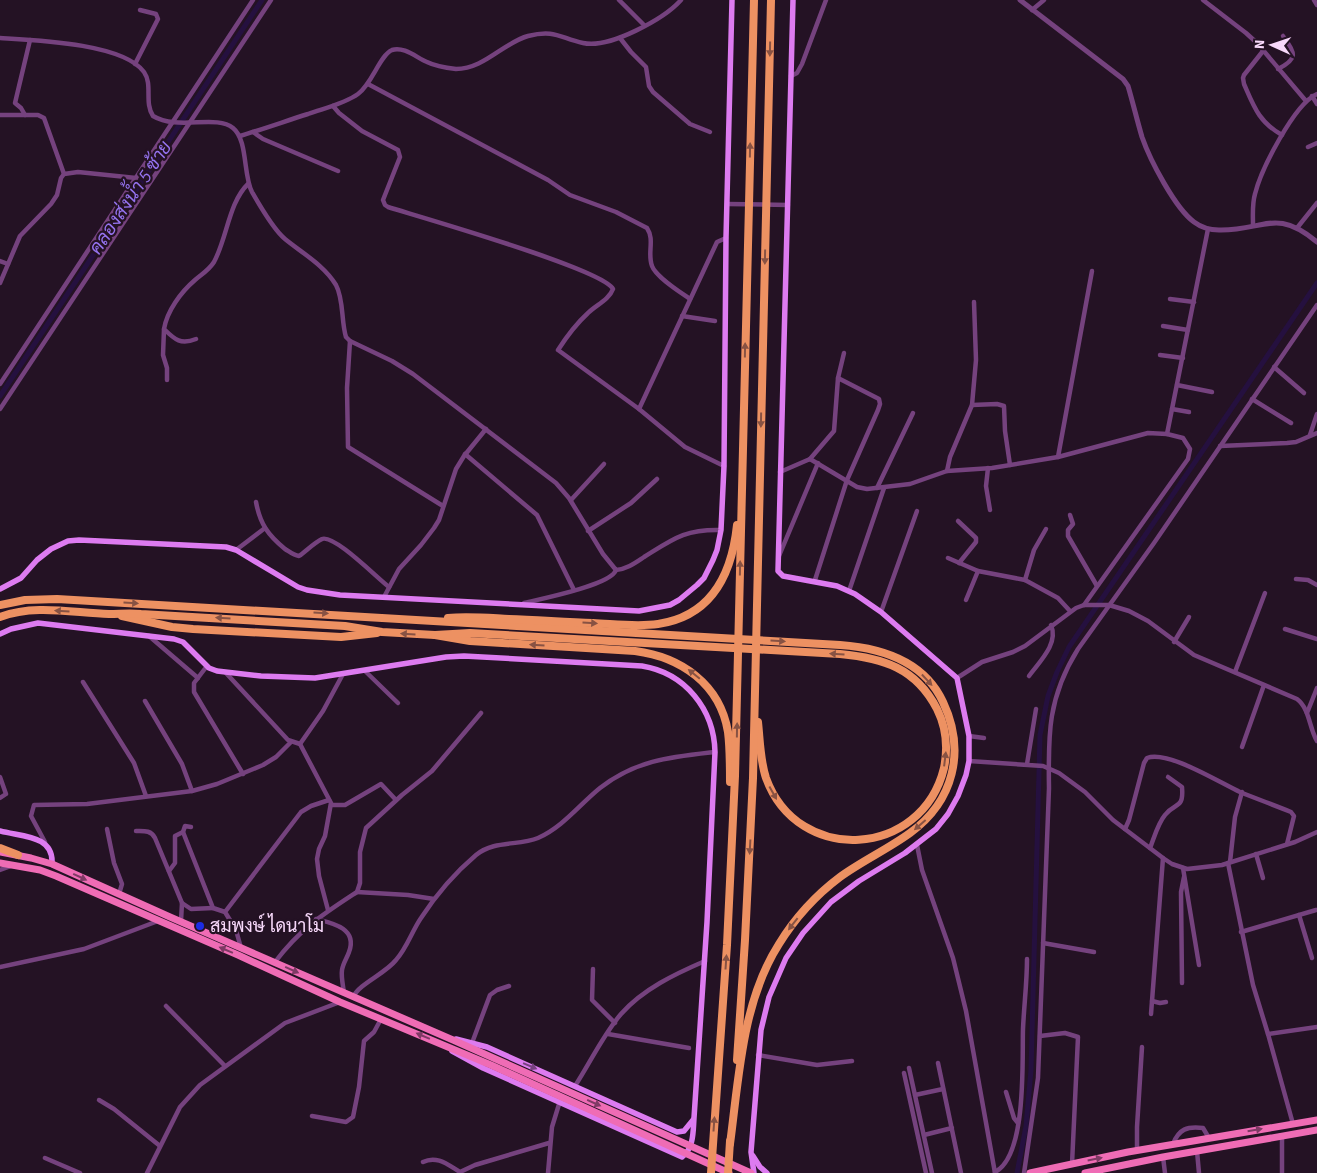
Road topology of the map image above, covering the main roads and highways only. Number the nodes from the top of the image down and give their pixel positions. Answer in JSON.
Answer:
{"nodes":[{"id":1,"x":732,"y":0,"type":"edge"},
{"id":2,"x":754,"y":0,"type":"edge"},
{"id":3,"x":771,"y":0,"type":"edge"},
{"id":4,"x":793,"y":0,"type":"edge"},
{"id":5,"x":743,"y":469,"type":"junction"},
{"id":6,"x":0,"y":589,"type":"edge"},
{"id":7,"x":0,"y":604,"type":"edge"},
{"id":8,"x":111,"y":614,"type":"junction"},
{"id":9,"x":0,"y":617,"type":"edge"},
{"id":10,"x":436,"y":620,"type":"junction"},
{"id":11,"x":382,"y":632,"type":"junction"},
{"id":12,"x":0,"y":634,"type":"edge"},
{"id":13,"x":435,"y":635,"type":"junction"},
{"id":14,"x":755,"y":676,"type":"junction"},
{"id":15,"x":0,"y":831,"type":"edge"},
{"id":16,"x":0,"y":850,"type":"edge"},
{"id":17,"x":732,"y":852,"type":"junction"},
{"id":18,"x":18,"y":855,"type":"joint"},
{"id":19,"x":0,"y":863,"type":"edge"},
{"id":20,"x":52,"y":864,"type":"junction"},
{"id":21,"x":396,"y":1014,"type":"junction"},
{"id":22,"x":393,"y":1024,"type":"junction"},
{"id":23,"x":451,"y":1039,"type":"junction"},
{"id":24,"x":443,"y":1045,"type":"junction"},
{"id":25,"x":694,"y":1118,"type":"junction"},
{"id":26,"x":1317,"y":1120,"type":"edge"},
{"id":27,"x":1317,"y":1130,"type":"edge"},
{"id":28,"x":677,"y":1132,"type":"junction"},
{"id":29,"x":730,"y":1144,"type":"junction"},
{"id":30,"x":665,"y":1149,"type":"junction"},
{"id":31,"x":1137,"y":1151,"type":"junction"},
{"id":32,"x":751,"y":1152,"type":"junction"},
{"id":33,"x":1152,"y":1160,"type":"junction"},
{"id":34,"x":1093,"y":1172,"type":"edge"},
{"id":35,"x":711,"y":1173,"type":"edge"},
{"id":36,"x":728,"y":1173,"type":"edge"},
{"id":37,"x":753,"y":1173,"type":"edge"},
{"id":38,"x":767,"y":1173,"type":"edge"},
{"id":39,"x":1030,"y":1173,"type":"edge"},
{"id":40,"x":1085,"y":1173,"type":"edge"}],
"edges":[{"from":1,"to":6,"type":"main road"},
{"from":5,"to":2,"type":"highway","one_way":true},
{"from":3,"to":14,"type":"highway","one_way":true},
{"from":4,"to":32,"type":"main road"},
{"from":10,"to":5,"type":"highway","one_way":true},
{"from":17,"to":5,"type":"highway","one_way":true},
{"from":7,"to":10,"type":"highway","one_way":true},
{"from":8,"to":9,"type":"highway","one_way":true},
{"from":11,"to":8,"type":"highway","one_way":true},
{"from":8,"to":11,"type":"highway"},
{"from":10,"to":29,"type":"highway","one_way":true},
{"from":13,"to":11,"type":"highway","one_way":true},
{"from":12,"to":25,"type":"main road"},
{"from":14,"to":13,"type":"highway","one_way":true},
{"from":17,"to":13,"type":"highway","one_way":true},
{"from":14,"to":29,"type":"highway","one_way":true},
{"from":15,"to":20,"type":"main road"},
{"from":16,"to":18,"type":"highway"},
{"from":35,"to":17,"type":"highway","one_way":true},
{"from":18,"to":20,"type":"main road"},
{"from":22,"to":19,"type":"main road","one_way":true},
{"from":20,"to":21,"type":"main road","one_way":true},
{"from":21,"to":22,"type":"main road"},
{"from":21,"to":23,"type":"main road"},
{"from":24,"to":22,"type":"main road","one_way":true},
{"from":23,"to":28,"type":"main road","one_way":true},
{"from":23,"to":37,"type":"main road","one_way":true},
{"from":24,"to":30,"type":"main road"},
{"from":24,"to":36,"type":"main road"},
{"from":25,"to":28,"type":"main road"},
{"from":25,"to":30,"type":"main road"},
{"from":31,"to":26,"type":"main road","one_way":true},
{"from":27,"to":33,"type":"main road"},
{"from":28,"to":30,"type":"main road"},
{"from":29,"to":36,"type":"highway"},
{"from":31,"to":33,"type":"main road"},
{"from":39,"to":31,"type":"main road","one_way":true},
{"from":32,"to":37,"type":"main road"},
{"from":32,"to":38,"type":"main road"},
{"from":33,"to":34,"type":"main road"},
{"from":34,"to":40,"type":"main road"}]}
